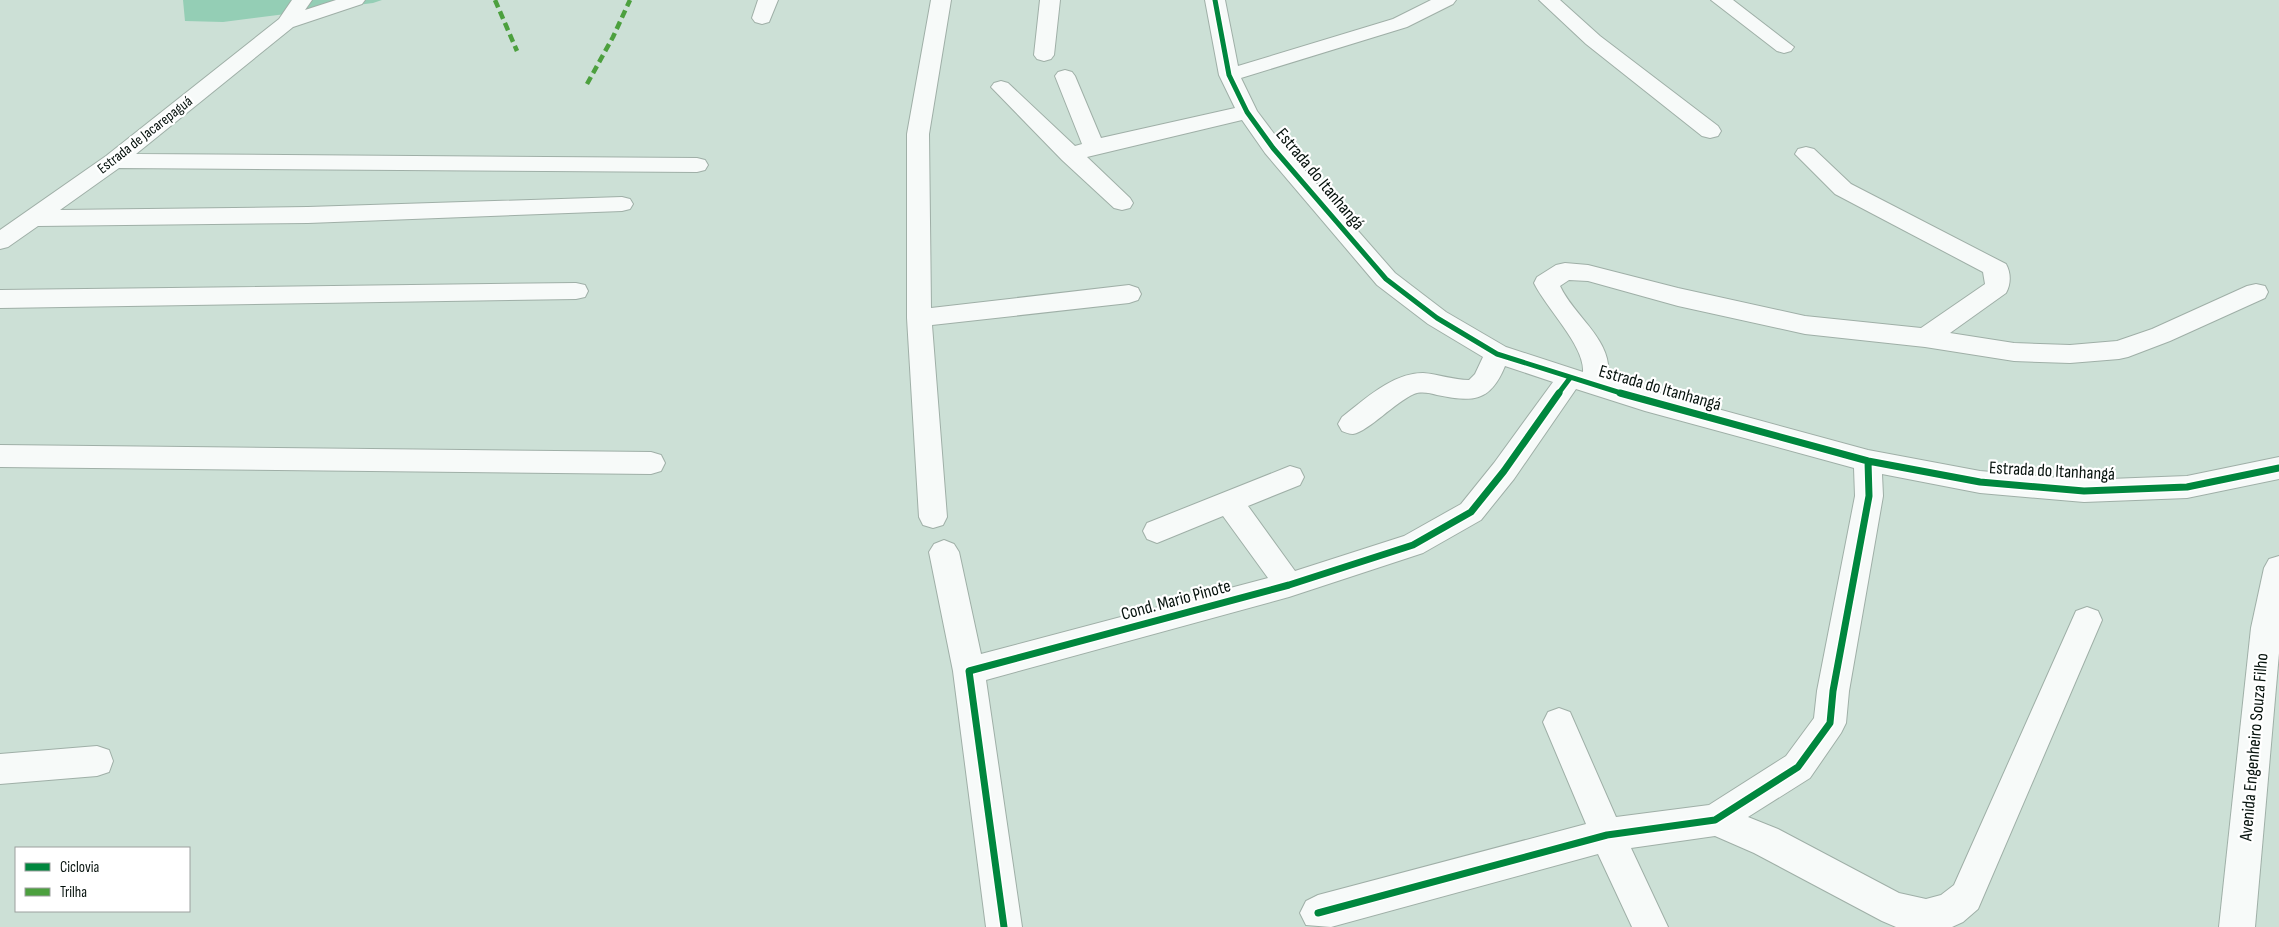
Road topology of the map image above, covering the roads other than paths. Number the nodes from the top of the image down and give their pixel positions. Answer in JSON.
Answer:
{"nodes":[{"id":1,"x":302,"y":0,"type":"edge"},
{"id":2,"x":355,"y":0,"type":"edge"},
{"id":3,"x":941,"y":0,"type":"edge"},
{"id":4,"x":1050,"y":0,"type":"edge"},
{"id":5,"x":1216,"y":0,"type":"edge"},
{"id":6,"x":1446,"y":0,"type":"edge"},
{"id":7,"x":1549,"y":0,"type":"edge"},
{"id":8,"x":1721,"y":0,"type":"edge"},
{"id":9,"x":286,"y":23,"type":"junction"},
{"id":10,"x":1784,"y":47,"type":"dead end"},
{"id":11,"x":1044,"y":55,"type":"dead end"},
{"id":12,"x":1229,"y":74,"type":"junction"},
{"id":13,"x":1065,"y":76,"type":"dead end"},
{"id":14,"x":1001,"y":87,"type":"dead end"},
{"id":15,"x":1247,"y":112,"type":"junction"},
{"id":16,"x":1710,"y":131,"type":"dead end"},
{"id":17,"x":1094,"y":147,"type":"junction"},
{"id":18,"x":1806,"y":154,"type":"dead end"},
{"id":19,"x":1070,"y":155,"type":"junction"},
{"id":20,"x":114,"y":161,"type":"junction"},
{"id":21,"x":697,"y":165,"type":"dead end"},
{"id":22,"x":1122,"y":203,"type":"dead end"},
{"id":23,"x":622,"y":204,"type":"dead end"},
{"id":24,"x":33,"y":218,"type":"junction"},
{"id":25,"x":0,"y":241,"type":"edge"},
{"id":26,"x":576,"y":291,"type":"dead end"},
{"id":27,"x":2256,"y":292,"type":"dead end"},
{"id":28,"x":1129,"y":294,"type":"dead end"},
{"id":29,"x":0,"y":299,"type":"edge"},
{"id":30,"x":919,"y":318,"type":"junction"},
{"id":31,"x":1925,"y":338,"type":"junction"},
{"id":32,"x":1497,"y":354,"type":"junction"},
{"id":33,"x":1582,"y":382,"type":"junction"},
{"id":34,"x":1351,"y":424,"type":"dead end"},
{"id":35,"x":0,"y":456,"type":"edge"},
{"id":36,"x":1868,"y":461,"type":"junction"},
{"id":37,"x":651,"y":463,"type":"dead end"},
{"id":38,"x":2279,"y":468,"type":"edge"},
{"id":39,"x":1290,"y":477,"type":"dead end"},
{"id":40,"x":1229,"y":502,"type":"junction"},
{"id":41,"x":932,"y":517,"type":"dead end"},
{"id":42,"x":1157,"y":531,"type":"dead end"},
{"id":43,"x":944,"y":552,"type":"dead end"},
{"id":44,"x":2279,"y":568,"type":"edge"},
{"id":45,"x":1289,"y":585,"type":"junction"},
{"id":46,"x":2087,"y":620,"type":"dead end"},
{"id":47,"x":2272,"y":631,"type":"edge"},
{"id":48,"x":969,"y":671,"type":"junction"},
{"id":49,"x":1559,"y":722,"type":"dead end"},
{"id":50,"x":97,"y":761,"type":"dead end"},
{"id":51,"x":0,"y":769,"type":"edge"},
{"id":52,"x":1715,"y":820,"type":"junction"},
{"id":53,"x":1607,"y":835,"type":"junction"},
{"id":54,"x":1318,"y":913,"type":"dead end"},
{"id":55,"x":1004,"y":927,"type":"edge"},
{"id":56,"x":1650,"y":927,"type":"edge"},
{"id":57,"x":2237,"y":927,"type":"edge"}],
"edges":[{"from":1,"to":9,"type":"street"},
{"from":2,"to":9,"type":"street"},
{"from":3,"to":30,"type":"street"},
{"from":4,"to":11,"type":"street"},
{"from":5,"to":12,"type":"street","name":"Estrada do Itanhangá"},
{"from":6,"to":12,"type":"street"},
{"from":7,"to":16,"type":"street"},
{"from":8,"to":10,"type":"street"},
{"from":9,"to":20,"type":"street","name":"Estrada de Jacarepaguá"},
{"from":12,"to":15,"type":"street","name":"Estrada do Itanhangá"},
{"from":13,"to":17,"type":"street"},
{"from":14,"to":19,"type":"street"},
{"from":15,"to":17,"type":"street"},
{"from":15,"to":32,"type":"street","name":"Estrada do Itanhangá"},
{"from":17,"to":19,"type":"street"},
{"from":18,"to":31,"type":"street"},
{"from":19,"to":22,"type":"street"},
{"from":20,"to":21,"type":"street"},
{"from":20,"to":24,"type":"street","name":"Estrada de Jacarepaguá"},
{"from":23,"to":24,"type":"street"},
{"from":24,"to":25,"type":"street","name":"Estrada de Jacarepaguá"},
{"from":26,"to":29,"type":"street"},
{"from":27,"to":31,"type":"street"},
{"from":28,"to":30,"type":"street"},
{"from":30,"to":41,"type":"street"},
{"from":31,"to":33,"type":"street"},
{"from":32,"to":33,"type":"street","name":"Estrada do Itanhangá"},
{"from":32,"to":34,"type":"street"},
{"from":33,"to":36,"type":"street","name":"Estrada do Itanhangá"},
{"from":33,"to":45,"type":"street","name":"Cond. Mario Pinote"},
{"from":35,"to":37,"type":"street"},
{"from":36,"to":38,"type":"street","name":"Estrada do Itanhangá"},
{"from":36,"to":52,"type":"street"},
{"from":39,"to":40,"type":"street"},
{"from":40,"to":42,"type":"street"},
{"from":40,"to":45,"type":"street"},
{"from":43,"to":48,"type":"street"},
{"from":44,"to":47,"type":"street","name":"Avenida Engenheiro Souza Filho"},
{"from":45,"to":48,"type":"street","name":"Cond. Mario Pinote"},
{"from":46,"to":52,"type":"street"},
{"from":47,"to":57,"type":"street","name":"Avenida Engenheiro Souza Filho"},
{"from":48,"to":55,"type":"street"},
{"from":49,"to":53,"type":"street"},
{"from":50,"to":51,"type":"street"},
{"from":52,"to":53,"type":"street"},
{"from":53,"to":54,"type":"street"},
{"from":53,"to":56,"type":"street"}]}
